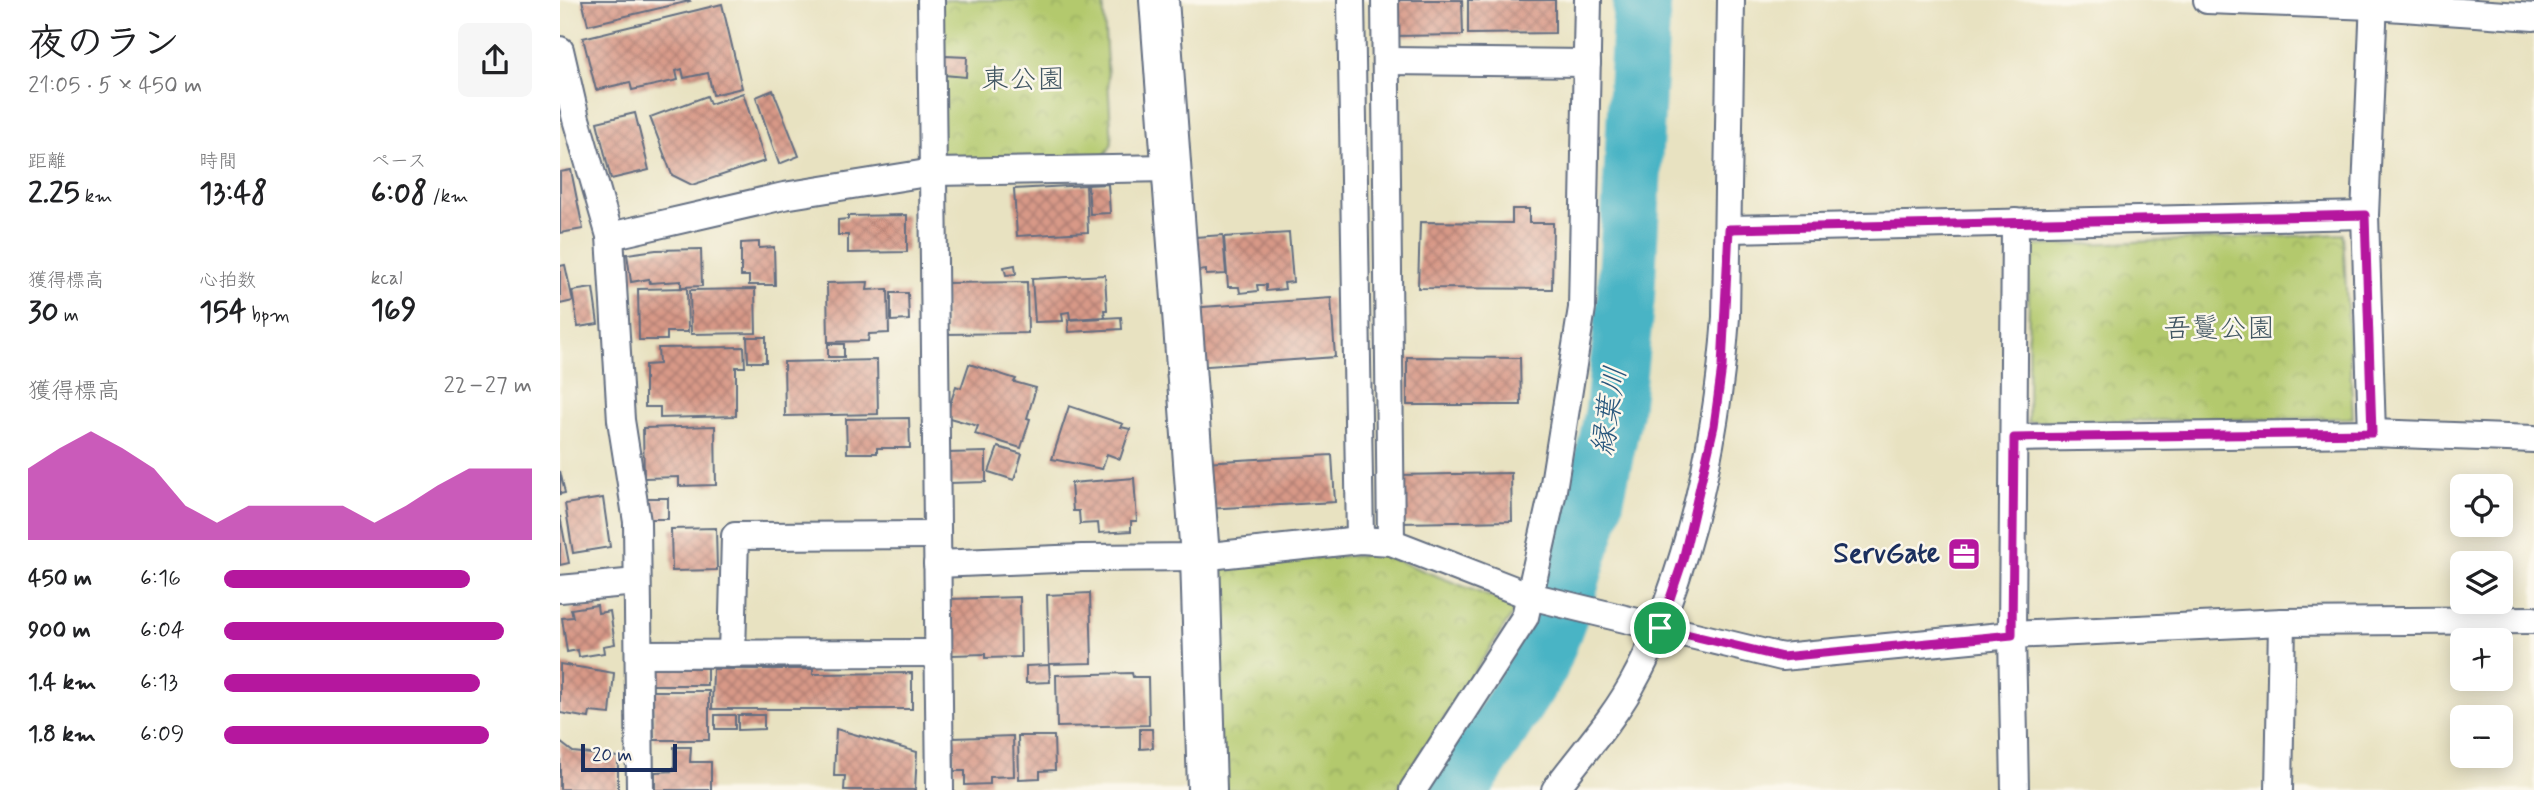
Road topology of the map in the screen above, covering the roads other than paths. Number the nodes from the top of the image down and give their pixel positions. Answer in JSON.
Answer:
{"nodes":[{"id":1,"x":931,"y":0,"type":"edge"},
{"id":2,"x":1159,"y":0,"type":"edge"},
{"id":3,"x":1351,"y":0,"type":"edge"},
{"id":4,"x":1385,"y":0,"type":"edge"},
{"id":5,"x":1588,"y":0,"type":"edge"},
{"id":6,"x":1731,"y":0,"type":"edge"},
{"id":7,"x":2207,"y":0,"type":"edge"},
{"id":8,"x":2374,"y":3,"type":"edge"},
{"id":9,"x":2534,"y":17,"type":"edge"},
{"id":10,"x":560,"y":50,"type":"edge"},
{"id":11,"x":1386,"y":61,"type":"junction"},
{"id":12,"x":1587,"y":63,"type":"junction"},
{"id":13,"x":568,"y":121,"type":"edge"},
{"id":14,"x":1171,"y":168,"type":"junction"},
{"id":15,"x":933,"y":172,"type":"junction"},
{"id":16,"x":2365,"y":215,"type":"junction"},
{"id":17,"x":2015,"y":222,"type":"junction"},
{"id":18,"x":1729,"y":229,"type":"junction"},
{"id":19,"x":610,"y":236,"type":"junction"},
{"id":20,"x":2372,"y":433,"type":"junction"},
{"id":21,"x":2014,"y":438,"type":"junction"},
{"id":22,"x":2534,"y":439,"type":"edge"},
{"id":23,"x":936,"y":535,"type":"junction"},
{"id":24,"x":1360,"y":540,"type":"junction"},
{"id":25,"x":1391,"y":542,"type":"junction"},
{"id":26,"x":1200,"y":558,"type":"junction"},
{"id":27,"x":937,"y":564,"type":"junction"},
{"id":28,"x":638,"y":582,"type":"junction"},
{"id":29,"x":560,"y":589,"type":"edge"},
{"id":30,"x":1538,"y":598,"type":"junction"},
{"id":31,"x":2534,"y":620,"type":"edge"},
{"id":32,"x":2283,"y":622,"type":"junction"},
{"id":33,"x":1660,"y":628,"type":"junction"},
{"id":34,"x":2012,"y":635,"type":"junction"},
{"id":35,"x":938,"y":653,"type":"junction"},
{"id":36,"x":639,"y":654,"type":"junction"},
{"id":37,"x":732,"y":654,"type":"junction"},
{"id":38,"x":640,"y":790,"type":"edge"},
{"id":39,"x":940,"y":790,"type":"edge"},
{"id":40,"x":1207,"y":790,"type":"edge"},
{"id":41,"x":1413,"y":790,"type":"edge"},
{"id":42,"x":1555,"y":790,"type":"edge"},
{"id":43,"x":2015,"y":790,"type":"edge"},
{"id":44,"x":2279,"y":790,"type":"edge"}],
"edges":[{"from":1,"to":15,"type":"street"},
{"from":2,"to":14,"type":"street"},
{"from":3,"to":24,"type":"street"},
{"from":4,"to":11,"type":"street"},
{"from":5,"to":12,"type":"street"},
{"from":6,"to":18,"type":"street"},
{"from":7,"to":8,"type":"street"},
{"from":8,"to":9,"type":"street"},
{"from":8,"to":16,"type":"street"},
{"from":10,"to":13,"type":"street"},
{"from":11,"to":12,"type":"street"},
{"from":11,"to":25,"type":"street"},
{"from":12,"to":30,"type":"street"},
{"from":13,"to":19,"type":"street"},
{"from":14,"to":15,"type":"street"},
{"from":14,"to":26,"type":"street"},
{"from":15,"to":19,"type":"street"},
{"from":15,"to":23,"type":"street"},
{"from":16,"to":17,"type":"street"},
{"from":16,"to":20,"type":"street"},
{"from":17,"to":18,"type":"street"},
{"from":17,"to":21,"type":"street"},
{"from":18,"to":33,"type":"street"},
{"from":19,"to":28,"type":"street"},
{"from":20,"to":21,"type":"street"},
{"from":20,"to":22,"type":"street"},
{"from":21,"to":34,"type":"street"},
{"from":23,"to":27,"type":"street"},
{"from":23,"to":37,"type":"street"},
{"from":24,"to":25,"type":"street"},
{"from":24,"to":26,"type":"street"},
{"from":25,"to":30,"type":"street"},
{"from":26,"to":27,"type":"street"},
{"from":26,"to":40,"type":"street"},
{"from":27,"to":35,"type":"street"},
{"from":28,"to":29,"type":"street"},
{"from":28,"to":36,"type":"street"},
{"from":30,"to":33,"type":"street"},
{"from":30,"to":41,"type":"street"},
{"from":31,"to":32,"type":"street"},
{"from":32,"to":34,"type":"street"},
{"from":32,"to":44,"type":"street"},
{"from":33,"to":34,"type":"street"},
{"from":33,"to":42,"type":"street"},
{"from":34,"to":43,"type":"street"},
{"from":35,"to":37,"type":"street"},
{"from":35,"to":39,"type":"street"},
{"from":36,"to":37,"type":"street"},
{"from":36,"to":38,"type":"street"}]}
